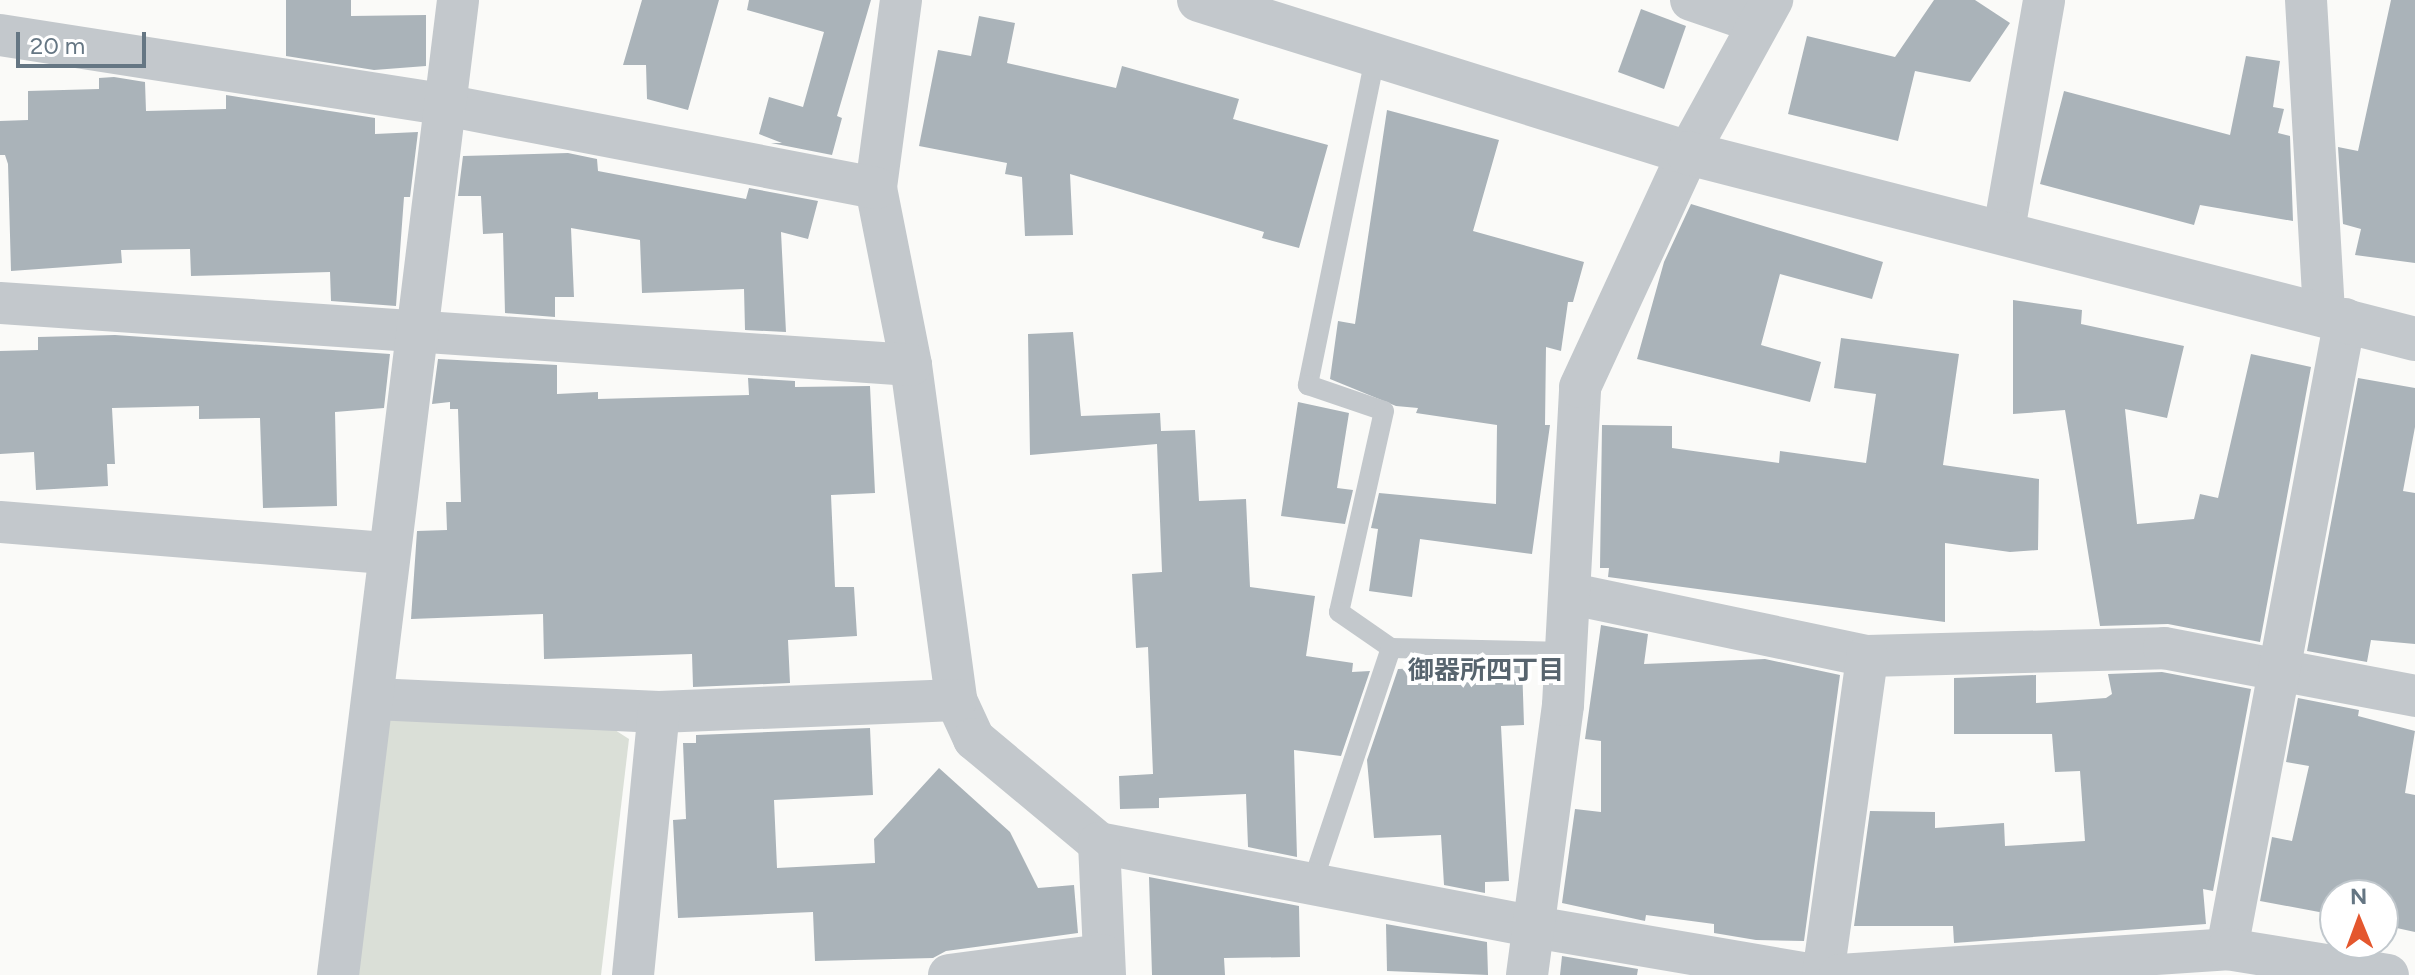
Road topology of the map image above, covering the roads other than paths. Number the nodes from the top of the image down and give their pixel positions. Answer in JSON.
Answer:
{"nodes":[{"id":1,"x":458,"y":0,"type":"edge"},
{"id":2,"x":901,"y":0,"type":"edge"},
{"id":3,"x":1199,"y":0,"type":"edge"},
{"id":4,"x":1691,"y":0,"type":"edge"},
{"id":5,"x":2044,"y":0,"type":"edge"},
{"id":6,"x":2306,"y":0,"type":"edge"},
{"id":7,"x":1765,"y":11,"type":"edge"},
{"id":8,"x":0,"y":35,"type":"edge"},
{"id":9,"x":1375,"y":58,"type":"junction"},
{"id":10,"x":445,"y":105,"type":"junction"},
{"id":11,"x":1688,"y":153,"type":"junction"},
{"id":12,"x":876,"y":188,"type":"junction"},
{"id":13,"x":2004,"y":230,"type":"junction"},
{"id":14,"x":0,"y":303,"type":"edge"},
{"id":15,"x":2334,"y":317,"type":"junction"},
{"id":16,"x":422,"y":328,"type":"junction"},
{"id":17,"x":2415,"y":339,"type":"edge"},
{"id":18,"x":911,"y":365,"type":"junction"},
{"id":19,"x":0,"y":522,"type":"edge"},
{"id":20,"x":388,"y":553,"type":"junction"},
{"id":21,"x":1572,"y":594,"type":"junction"},
{"id":22,"x":1391,"y":648,"type":"junction"},
{"id":23,"x":1567,"y":652,"type":"junction"},
{"id":24,"x":1867,"y":656,"type":"junction"},
{"id":25,"x":2280,"y":666,"type":"junction"},
{"id":26,"x":2415,"y":696,"type":"edge"},
{"id":27,"x":374,"y":699,"type":"junction"},
{"id":28,"x":956,"y":700,"type":"junction"},
{"id":29,"x":659,"y":712,"type":"junction"},
{"id":30,"x":1099,"y":843,"type":"junction"},
{"id":31,"x":1313,"y":881,"type":"junction"},
{"id":32,"x":1534,"y":927,"type":"junction"},
{"id":33,"x":2227,"y":949,"type":"junction"},
{"id":34,"x":1104,"y":965,"type":"edge"},
{"id":35,"x":338,"y":975,"type":"edge"},
{"id":36,"x":633,"y":975,"type":"edge"},
{"id":37,"x":949,"y":975,"type":"edge"},
{"id":38,"x":1527,"y":975,"type":"edge"},
{"id":39,"x":1816,"y":975,"type":"edge"},
{"id":40,"x":1823,"y":975,"type":"edge"},
{"id":41,"x":1840,"y":975,"type":"edge"},
{"id":42,"x":2388,"y":975,"type":"edge"}],
"edges":[{"from":1,"to":10,"type":"street"},
{"from":2,"to":12,"type":"street"},
{"from":3,"to":9,"type":"street"},
{"from":4,"to":7,"type":"street"},
{"from":5,"to":13,"type":"street"},
{"from":6,"to":15,"type":"street"},
{"from":7,"to":11,"type":"street"},
{"from":8,"to":10,"type":"street"},
{"from":9,"to":11,"type":"street"},
{"from":9,"to":22,"type":"lane"},
{"from":10,"to":12,"type":"street"},
{"from":10,"to":16,"type":"street"},
{"from":11,"to":13,"type":"street"},
{"from":11,"to":21,"type":"street"},
{"from":12,"to":18,"type":"street"},
{"from":13,"to":15,"type":"street"},
{"from":14,"to":16,"type":"street"},
{"from":15,"to":17,"type":"street"},
{"from":15,"to":25,"type":"street"},
{"from":16,"to":18,"type":"street"},
{"from":16,"to":20,"type":"street"},
{"from":18,"to":28,"type":"street"},
{"from":19,"to":20,"type":"street"},
{"from":20,"to":27,"type":"street"},
{"from":21,"to":23,"type":"street"},
{"from":21,"to":24,"type":"street"},
{"from":22,"to":23,"type":"lane"},
{"from":22,"to":31,"type":"lane"},
{"from":23,"to":32,"type":"street"},
{"from":24,"to":25,"type":"street"},
{"from":24,"to":40,"type":"street"},
{"from":25,"to":26,"type":"street"},
{"from":25,"to":33,"type":"street"},
{"from":27,"to":29,"type":"street"},
{"from":27,"to":35,"type":"street"},
{"from":28,"to":29,"type":"street"},
{"from":28,"to":30,"type":"street"},
{"from":29,"to":36,"type":"street"},
{"from":30,"to":31,"type":"street"},
{"from":30,"to":34,"type":"street"},
{"from":31,"to":32,"type":"street"},
{"from":32,"to":38,"type":"street"},
{"from":32,"to":39,"type":"street"},
{"from":33,"to":41,"type":"street"},
{"from":33,"to":42,"type":"street"},
{"from":34,"to":37,"type":"street"}]}
